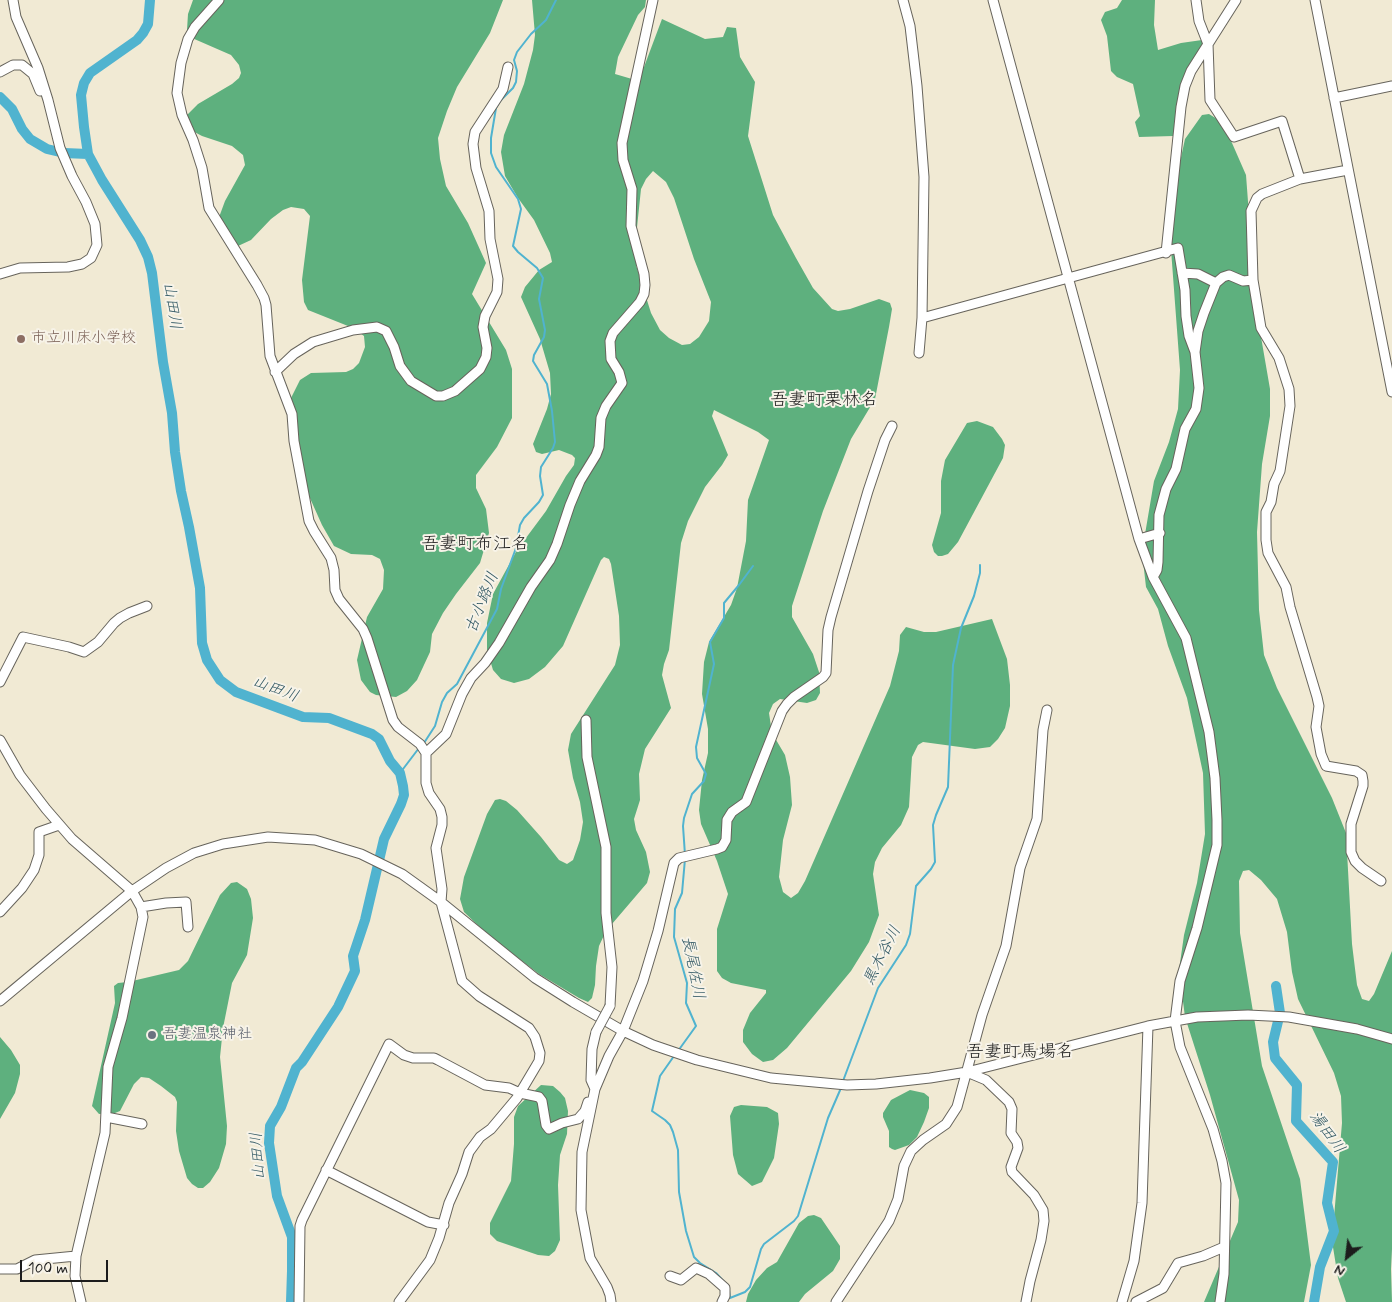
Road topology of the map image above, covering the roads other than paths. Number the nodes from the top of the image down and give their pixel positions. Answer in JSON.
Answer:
{"nodes":[{"id":1,"x":13,"y":0,"type":"edge"},
{"id":2,"x":219,"y":0,"type":"edge"},
{"id":3,"x":653,"y":0,"type":"edge"},
{"id":4,"x":903,"y":0,"type":"edge"},
{"id":5,"x":993,"y":0,"type":"edge"},
{"id":6,"x":1196,"y":0,"type":"edge"},
{"id":7,"x":1236,"y":0,"type":"edge"},
{"id":8,"x":1315,"y":0,"type":"edge"},
{"id":9,"x":1208,"y":44,"type":"junction"},
{"id":10,"x":508,"y":67,"type":"dead end"},
{"id":11,"x":0,"y":72,"type":"edge"},
{"id":12,"x":1392,"y":86,"type":"edge"},
{"id":13,"x":1334,"y":98,"type":"junction"},
{"id":14,"x":48,"y":100,"type":"junction"},
{"id":15,"x":1348,"y":170,"type":"junction"},
{"id":16,"x":1300,"y":179,"type":"junction"},
{"id":17,"x":1166,"y":253,"type":"junction"},
{"id":18,"x":1182,"y":273,"type":"junction"},
{"id":19,"x":0,"y":274,"type":"edge"},
{"id":20,"x":1069,"y":279,"type":"junction"},
{"id":21,"x":1253,"y":280,"type":"junction"},
{"id":22,"x":1216,"y":283,"type":"junction"},
{"id":23,"x":922,"y":318,"type":"junction"},
{"id":24,"x":1195,"y":352,"type":"junction"},
{"id":25,"x":919,"y":353,"type":"dead end"},
{"id":26,"x":275,"y":372,"type":"junction"},
{"id":27,"x":1392,"y":392,"type":"edge"},
{"id":28,"x":892,"y":426,"type":"dead end"},
{"id":29,"x":1160,"y":533,"type":"junction"},
{"id":30,"x":1139,"y":539,"type":"junction"},
{"id":31,"x":1153,"y":577,"type":"junction"},
{"id":32,"x":147,"y":606,"type":"dead end"},
{"id":33,"x":0,"y":682,"type":"edge"},
{"id":34,"x":1047,"y":710,"type":"dead end"},
{"id":35,"x":586,"y":720,"type":"dead end"},
{"id":36,"x":0,"y":740,"type":"edge"},
{"id":37,"x":424,"y":748,"type":"junction"},
{"id":38,"x":59,"y":825,"type":"junction"},
{"id":39,"x":1381,"y":881,"type":"dead end"},
{"id":40,"x":132,"y":891,"type":"junction"},
{"id":41,"x":441,"y":902,"type":"junction"},
{"id":42,"x":141,"y":907,"type":"junction"},
{"id":43,"x":0,"y":912,"type":"edge"},
{"id":44,"x":188,"y":927,"type":"dead end"},
{"id":45,"x":0,"y":1001,"type":"edge"},
{"id":46,"x":1175,"y":1021,"type":"junction"},
{"id":47,"x":1148,"y":1026,"type":"junction"},
{"id":48,"x":626,"y":1033,"type":"junction"},
{"id":49,"x":1392,"y":1039,"type":"edge"},
{"id":50,"x":967,"y":1072,"type":"junction"},
{"id":51,"x":595,"y":1089,"type":"junction"},
{"id":52,"x":520,"y":1093,"type":"junction"},
{"id":53,"x":106,"y":1117,"type":"junction"},
{"id":54,"x":142,"y":1124,"type":"dead end"},
{"id":55,"x":326,"y":1170,"type":"junction"},
{"id":56,"x":444,"y":1225,"type":"junction"},
{"id":57,"x":1224,"y":1247,"type":"junction"},
{"id":58,"x":76,"y":1256,"type":"junction"},
{"id":59,"x":0,"y":1269,"type":"edge"},
{"id":60,"x":670,"y":1276,"type":"dead end"},
{"id":61,"x":81,"y":1302,"type":"edge"},
{"id":62,"x":299,"y":1302,"type":"edge"},
{"id":63,"x":400,"y":1302,"type":"edge"},
{"id":64,"x":611,"y":1302,"type":"edge"},
{"id":65,"x":722,"y":1302,"type":"edge"},
{"id":66,"x":836,"y":1302,"type":"edge"},
{"id":67,"x":1026,"y":1302,"type":"edge"},
{"id":68,"x":1122,"y":1302,"type":"edge"},
{"id":69,"x":1136,"y":1302,"type":"edge"},
{"id":70,"x":1220,"y":1302,"type":"edge"}],
"edges":[{"from":1,"to":14,"type":"street"},
{"from":2,"to":26,"type":"street"},
{"from":3,"to":37,"type":"street"},
{"from":4,"to":23,"type":"street"},
{"from":5,"to":20,"type":"street"},
{"from":6,"to":9,"type":"street"},
{"from":7,"to":9,"type":"street"},
{"from":8,"to":13,"type":"street"},
{"from":9,"to":16,"type":"street"},
{"from":9,"to":17,"type":"street"},
{"from":10,"to":26,"type":"street"},
{"from":11,"to":14,"type":"street"},
{"from":12,"to":13,"type":"street"},
{"from":13,"to":15,"type":"street"},
{"from":14,"to":19,"type":"street"},
{"from":15,"to":16,"type":"street"},
{"from":15,"to":27,"type":"street"},
{"from":16,"to":21,"type":"street"},
{"from":17,"to":18,"type":"street"},
{"from":17,"to":20,"type":"street"},
{"from":18,"to":22,"type":"street"},
{"from":18,"to":24,"type":"street"},
{"from":20,"to":23,"type":"street"},
{"from":20,"to":30,"type":"street"},
{"from":21,"to":22,"type":"street"},
{"from":21,"to":39,"type":"street"},
{"from":22,"to":24,"type":"street"},
{"from":23,"to":25,"type":"street"},
{"from":24,"to":29,"type":"street"},
{"from":26,"to":37,"type":"street"},
{"from":28,"to":48,"type":"street"},
{"from":29,"to":30,"type":"street"},
{"from":29,"to":31,"type":"street"},
{"from":30,"to":31,"type":"street"},
{"from":31,"to":46,"type":"street"},
{"from":32,"to":33,"type":"street"},
{"from":34,"to":50,"type":"street"},
{"from":35,"to":51,"type":"street","bridge":true},
{"from":36,"to":38,"type":"street"},
{"from":37,"to":41,"type":"street"},
{"from":38,"to":40,"type":"street"},
{"from":38,"to":43,"type":"street"},
{"from":40,"to":41,"type":"street"},
{"from":40,"to":42,"type":"street"},
{"from":40,"to":45,"type":"street"},
{"from":41,"to":48,"type":"street"},
{"from":41,"to":52,"type":"street"},
{"from":42,"to":44,"type":"street"},
{"from":42,"to":53,"type":"street"},
{"from":46,"to":47,"type":"street"},
{"from":46,"to":49,"type":"street"},
{"from":46,"to":57,"type":"street"},
{"from":47,"to":50,"type":"street"},
{"from":47,"to":68,"type":"street"},
{"from":48,"to":50,"type":"street"},
{"from":48,"to":51,"type":"street"},
{"from":50,"to":66,"type":"street"},
{"from":50,"to":67,"type":"street"},
{"from":51,"to":52,"type":"street"},
{"from":51,"to":64,"type":"street"},
{"from":52,"to":55,"type":"street"},
{"from":52,"to":56,"type":"street"},
{"from":53,"to":54,"type":"street"},
{"from":53,"to":58,"type":"street"},
{"from":55,"to":56,"type":"street"},
{"from":55,"to":62,"type":"street"},
{"from":56,"to":63,"type":"street"},
{"from":57,"to":69,"type":"street"},
{"from":57,"to":70,"type":"street"},
{"from":58,"to":59,"type":"street"},
{"from":58,"to":61,"type":"street"},
{"from":60,"to":65,"type":"street"}]}
